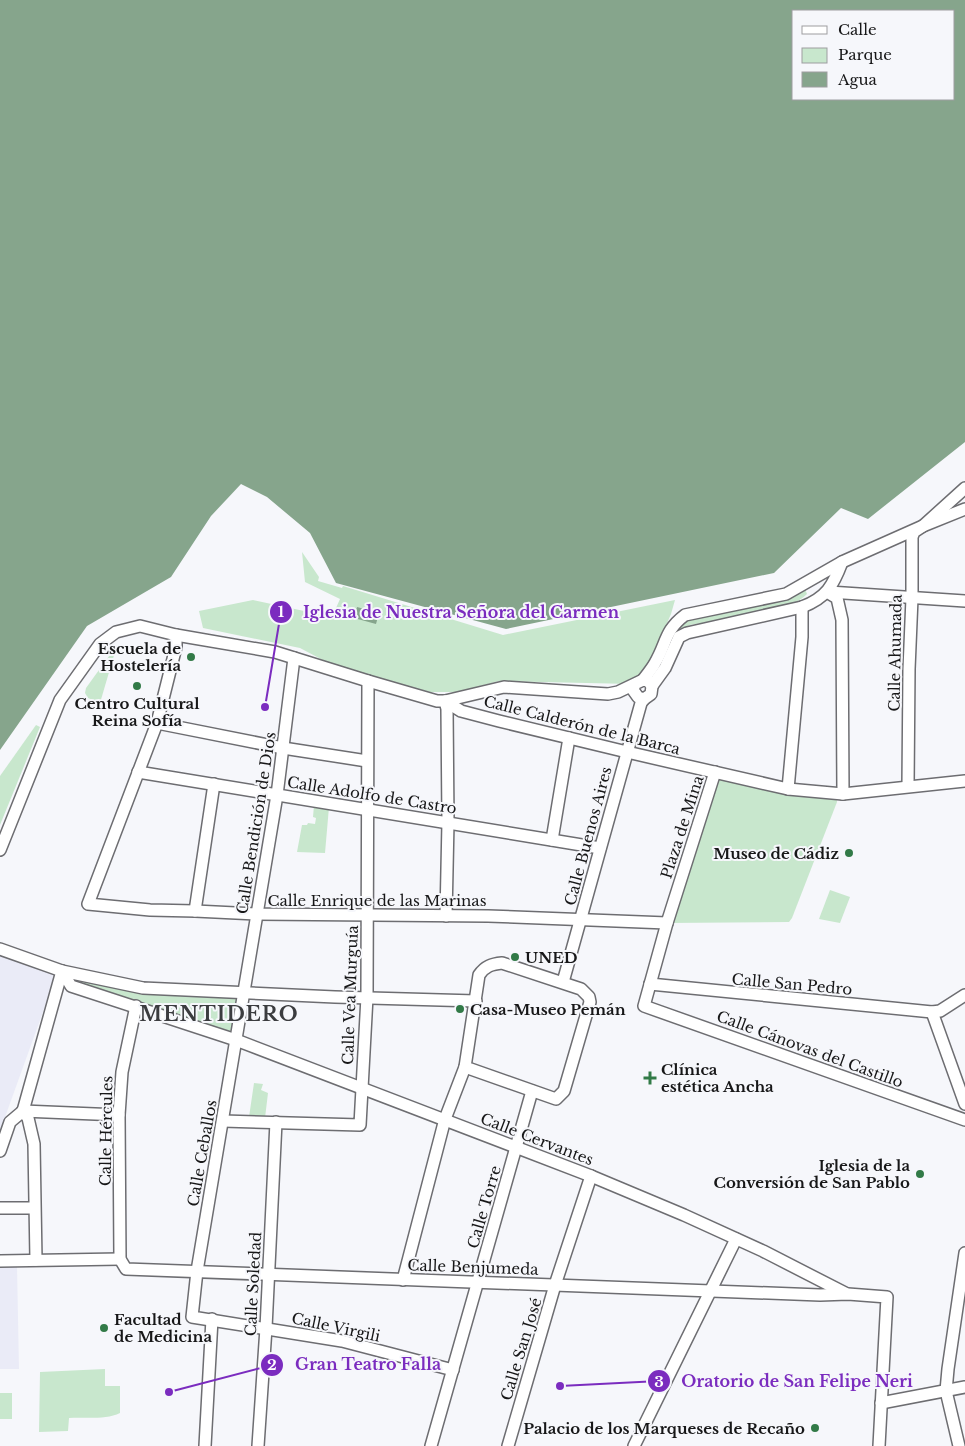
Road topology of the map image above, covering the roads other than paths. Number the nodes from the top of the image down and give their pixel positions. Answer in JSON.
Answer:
{"nodes":[{"id":1,"x":965,"y":488,"type":"edge"},
{"id":2,"x":965,"y":510,"type":"edge"},
{"id":3,"x":923,"y":526,"type":"junction"},
{"id":4,"x":842,"y":562,"type":"junction"},
{"id":5,"x":827,"y":592,"type":"junction"},
{"id":6,"x":912,"y":598,"type":"junction"},
{"id":7,"x":965,"y":601,"type":"edge"},
{"id":8,"x":802,"y":607,"type":"junction"},
{"id":9,"x":176,"y":635,"type":"junction"},
{"id":10,"x":294,"y":658,"type":"junction"},
{"id":11,"x":368,"y":682,"type":"junction"},
{"id":12,"x":643,"y":683,"type":"junction"},
{"id":13,"x":608,"y":694,"type":"junction"},
{"id":14,"x":641,"y":698,"type":"junction"},
{"id":15,"x":445,"y":701,"type":"junction"},
{"id":16,"x":158,"y":724,"type":"junction"},
{"id":17,"x":569,"y":738,"type":"junction"},
{"id":18,"x":283,"y":748,"type":"junction"},
{"id":19,"x":627,"y":752,"type":"junction"},
{"id":20,"x":367,"y":760,"type":"junction"},
{"id":21,"x":138,"y":772,"type":"junction"},
{"id":22,"x":715,"y":772,"type":"junction"},
{"id":23,"x":965,"y":781,"type":"edge"},
{"id":24,"x":214,"y":784,"type":"junction"},
{"id":25,"x":908,"y":786,"type":"junction"},
{"id":26,"x":788,"y":789,"type":"junction"},
{"id":27,"x":840,"y":794,"type":"junction"},
{"id":28,"x":276,"y":795,"type":"junction"},
{"id":29,"x":368,"y":810,"type":"junction"},
{"id":30,"x":448,"y":822,"type":"junction"},
{"id":31,"x":552,"y":840,"type":"junction"},
{"id":32,"x":600,"y":848,"type":"junction"},
{"id":33,"x":0,"y":850,"type":"edge"},
{"id":34,"x":196,"y":911,"type":"junction"},
{"id":35,"x":258,"y":914,"type":"junction"},
{"id":36,"x":368,"y":915,"type":"junction"},
{"id":37,"x":446,"y":916,"type":"junction"},
{"id":38,"x":581,"y":920,"type":"junction"},
{"id":39,"x":667,"y":923,"type":"junction"},
{"id":40,"x":0,"y":948,"type":"edge"},
{"id":41,"x":62,"y":971,"type":"junction"},
{"id":42,"x":563,"y":982,"type":"junction"},
{"id":43,"x":650,"y":984,"type":"junction"},
{"id":44,"x":244,"y":992,"type":"junction"},
{"id":45,"x":965,"y":995,"type":"edge"},
{"id":46,"x":366,"y":997,"type":"junction"},
{"id":47,"x":476,"y":1001,"type":"junction"},
{"id":48,"x":136,"y":1006,"type":"junction"},
{"id":49,"x":932,"y":1012,"type":"junction"},
{"id":50,"x":236,"y":1040,"type":"junction"},
{"id":51,"x":465,"y":1067,"type":"junction"},
{"id":52,"x":362,"y":1088,"type":"junction"},
{"id":53,"x":532,"y":1091,"type":"junction"},
{"id":54,"x":965,"y":1104,"type":"edge"},
{"id":55,"x":23,"y":1110,"type":"junction"},
{"id":56,"x":119,"y":1116,"type":"junction"},
{"id":57,"x":444,"y":1119,"type":"junction"},
{"id":58,"x":965,"y":1120,"type":"edge"},
{"id":59,"x":223,"y":1121,"type":"junction"},
{"id":60,"x":276,"y":1122,"type":"junction"},
{"id":61,"x":517,"y":1147,"type":"junction"},
{"id":62,"x":0,"y":1151,"type":"edge"},
{"id":63,"x":590,"y":1176,"type":"junction"},
{"id":64,"x":0,"y":1208,"type":"edge"},
{"id":65,"x":34,"y":1208,"type":"junction"},
{"id":66,"x":736,"y":1239,"type":"junction"},
{"id":67,"x":965,"y":1253,"type":"edge"},
{"id":68,"x":36,"y":1260,"type":"junction"},
{"id":69,"x":0,"y":1261,"type":"edge"},
{"id":70,"x":123,"y":1264,"type":"junction"},
{"id":71,"x":197,"y":1271,"type":"junction"},
{"id":72,"x":269,"y":1275,"type":"junction"},
{"id":73,"x":403,"y":1280,"type":"junction"},
{"id":74,"x":822,"y":1281,"type":"junction"},
{"id":75,"x":478,"y":1283,"type":"junction"},
{"id":76,"x":555,"y":1285,"type":"junction"},
{"id":77,"x":711,"y":1291,"type":"junction"},
{"id":78,"x":848,"y":1294,"type":"junction"},
{"id":79,"x":820,"y":1295,"type":"junction"},
{"id":80,"x":212,"y":1320,"type":"junction"},
{"id":81,"x":266,"y":1328,"type":"junction"},
{"id":82,"x":453,"y":1370,"type":"junction"},
{"id":83,"x":965,"y":1387,"type":"edge"},
{"id":84,"x":946,"y":1391,"type":"junction"},
{"id":85,"x":881,"y":1403,"type":"junction"},
{"id":86,"x":206,"y":1446,"type":"edge"},
{"id":87,"x":258,"y":1446,"type":"edge"},
{"id":88,"x":431,"y":1446,"type":"edge"},
{"id":89,"x":508,"y":1446,"type":"edge"},
{"id":90,"x":634,"y":1446,"type":"edge"},
{"id":91,"x":879,"y":1446,"type":"edge"},
{"id":92,"x":959,"y":1446,"type":"edge"}],
"edges":[{"from":1,"to":3,"type":"street"},
{"from":2,"to":3,"type":"street"},
{"from":3,"to":4,"type":"street"},
{"from":3,"to":6,"type":"street","name":"Calle Ahumada"},
{"from":4,"to":5,"type":"street"},
{"from":4,"to":12,"type":"street"},
{"from":5,"to":6,"type":"street"},
{"from":5,"to":8,"type":"street"},
{"from":5,"to":27,"type":"street"},
{"from":6,"to":7,"type":"street"},
{"from":6,"to":25,"type":"street","name":"Calle Ahumada"},
{"from":8,"to":12,"type":"street"},
{"from":8,"to":26,"type":"street"},
{"from":9,"to":10,"type":"street"},
{"from":9,"to":16,"type":"street"},
{"from":9,"to":33,"type":"street"},
{"from":10,"to":11,"type":"street"},
{"from":10,"to":18,"type":"street","name":"Calle Bendición de Dios"},
{"from":11,"to":15,"type":"street"},
{"from":11,"to":20,"type":"street","name":"Calle Vea Murguía"},
{"from":12,"to":13,"type":"street"},
{"from":12,"to":14,"type":"street"},
{"from":12,"to":14,"type":"street","name":"Calle Buenos Aires"},
{"from":13,"to":14,"type":"street"},
{"from":13,"to":15,"type":"street"},
{"from":14,"to":19,"type":"street","name":"Calle Buenos Aires"},
{"from":15,"to":17,"type":"street","name":"Calle Calderón de la Barca"},
{"from":15,"to":30,"type":"street"},
{"from":16,"to":18,"type":"street"},
{"from":16,"to":21,"type":"street"},
{"from":17,"to":19,"type":"street","name":"Calle Calderón de la Barca"},
{"from":17,"to":31,"type":"street"},
{"from":18,"to":20,"type":"street"},
{"from":18,"to":28,"type":"street","name":"Calle Bendición de Dios"},
{"from":19,"to":22,"type":"street","name":"Calle Calderón de la Barca"},
{"from":19,"to":32,"type":"street","name":"Calle Buenos Aires"},
{"from":20,"to":29,"type":"street","name":"Calle Vea Murguía"},
{"from":21,"to":24,"type":"street","name":"Calle Adolfo de Castro"},
{"from":21,"to":34,"type":"street","name":"Calle Enrique de las Marinas"},
{"from":22,"to":26,"type":"street","name":"Plaza de Mina"},
{"from":22,"to":39,"type":"street","name":"Plaza de Mina"},
{"from":23,"to":25,"type":"street","name":"Plaza de Mina"},
{"from":24,"to":28,"type":"street","name":"Calle Adolfo de Castro"},
{"from":24,"to":34,"type":"street"},
{"from":25,"to":27,"type":"street","name":"Plaza de Mina"},
{"from":26,"to":27,"type":"street","name":"Plaza de Mina"},
{"from":28,"to":29,"type":"street","name":"Calle Adolfo de Castro"},
{"from":28,"to":35,"type":"street","name":"Calle Bendición de Dios"},
{"from":29,"to":30,"type":"street","name":"Calle Adolfo de Castro"},
{"from":29,"to":36,"type":"street","name":"Calle Vea Murguía"},
{"from":30,"to":31,"type":"street","name":"Calle Adolfo de Castro"},
{"from":30,"to":37,"type":"street"},
{"from":31,"to":32,"type":"street","name":"Calle Adolfo de Castro"},
{"from":32,"to":38,"type":"street","name":"Calle Buenos Aires"},
{"from":34,"to":35,"type":"street","name":"Calle Enrique de las Marinas"},
{"from":35,"to":36,"type":"street","name":"Calle Enrique de las Marinas"},
{"from":35,"to":44,"type":"street","name":"Calle Bendición de Dios"},
{"from":36,"to":37,"type":"street","name":"Calle Enrique de las Marinas"},
{"from":36,"to":46,"type":"street","name":"Calle Vea Murguía"},
{"from":37,"to":38,"type":"street","name":"Calle Enrique de las Marinas"},
{"from":38,"to":39,"type":"street","name":"Calle Enrique de las Marinas"},
{"from":38,"to":42,"type":"street","name":"Calle Buenos Aires"},
{"from":39,"to":43,"type":"street"},
{"from":40,"to":41,"type":"street"},
{"from":41,"to":44,"type":"street"},
{"from":41,"to":48,"type":"street","name":"Calle Cervantes"},
{"from":41,"to":55,"type":"street"},
{"from":42,"to":47,"type":"street"},
{"from":42,"to":53,"type":"street"},
{"from":43,"to":49,"type":"street","name":"Calle San Pedro"},
{"from":43,"to":58,"type":"street","name":"Calle Cánovas del Castillo"},
{"from":44,"to":46,"type":"street"},
{"from":44,"to":50,"type":"street","name":"Calle Bendición de Dios"},
{"from":45,"to":49,"type":"street"},
{"from":46,"to":47,"type":"street"},
{"from":46,"to":52,"type":"street","name":"Calle Vea Murguía"},
{"from":47,"to":51,"type":"street"},
{"from":48,"to":50,"type":"street","name":"Calle Cervantes"},
{"from":48,"to":56,"type":"street","name":"Calle Hércules"},
{"from":49,"to":54,"type":"street"},
{"from":50,"to":52,"type":"street","name":"Calle Cervantes"},
{"from":50,"to":59,"type":"street","name":"Calle Ceballos"},
{"from":51,"to":53,"type":"street"},
{"from":51,"to":57,"type":"street"},
{"from":52,"to":57,"type":"street","name":"Calle Cervantes"},
{"from":52,"to":60,"type":"street","name":"Calle Vea Murguía"},
{"from":53,"to":61,"type":"street","name":"Calle Torre"},
{"from":55,"to":56,"type":"street"},
{"from":55,"to":62,"type":"street"},
{"from":55,"to":65,"type":"street"},
{"from":56,"to":70,"type":"street","name":"Calle Hércules"},
{"from":57,"to":61,"type":"street","name":"Calle Cervantes"},
{"from":57,"to":73,"type":"street"},
{"from":59,"to":60,"type":"street"},
{"from":59,"to":71,"type":"street","name":"Calle Ceballos"},
{"from":60,"to":72,"type":"street","name":"Calle Soledad"},
{"from":61,"to":63,"type":"street","name":"Calle Cervantes"},
{"from":61,"to":75,"type":"street","name":"Calle Torre"},
{"from":63,"to":66,"type":"street","name":"Calle Cervantes"},
{"from":63,"to":76,"type":"street","name":"Calle San José"},
{"from":64,"to":65,"type":"street"},
{"from":65,"to":68,"type":"street"},
{"from":66,"to":74,"type":"street","name":"Calle Cervantes"},
{"from":66,"to":77,"type":"street"},
{"from":67,"to":84,"type":"street"},
{"from":68,"to":69,"type":"street","name":"Calle Benjumeda"},
{"from":68,"to":70,"type":"street","name":"Calle Benjumeda"},
{"from":70,"to":71,"type":"street","name":"Calle Benjumeda"},
{"from":71,"to":72,"type":"street","name":"Calle Benjumeda"},
{"from":71,"to":80,"type":"street","name":"Calle Ceballos"},
{"from":72,"to":73,"type":"street","name":"Calle Benjumeda"},
{"from":72,"to":81,"type":"street","name":"Calle Soledad"},
{"from":73,"to":75,"type":"street","name":"Calle Benjumeda"},
{"from":74,"to":78,"type":"street","name":"Calle Cervantes"},
{"from":74,"to":79,"type":"street"},
{"from":75,"to":76,"type":"street","name":"Calle Benjumeda"},
{"from":75,"to":82,"type":"street","name":"Calle Torre"},
{"from":76,"to":77,"type":"street","name":"Calle Benjumeda"},
{"from":76,"to":89,"type":"street","name":"Calle San José"},
{"from":77,"to":79,"type":"street","name":"Calle Benjumeda"},
{"from":77,"to":90,"type":"street"},
{"from":78,"to":79,"type":"street","name":"Calle Benjumeda"},
{"from":78,"to":85,"type":"street","name":"Calle Benjumeda"},
{"from":80,"to":81,"type":"street","name":"Calle Virgili"},
{"from":80,"to":86,"type":"street"},
{"from":81,"to":82,"type":"street","name":"Calle Virgili"},
{"from":81,"to":87,"type":"street","name":"Calle Soledad"},
{"from":82,"to":88,"type":"street","name":"Calle Torre"},
{"from":83,"to":84,"type":"street"},
{"from":84,"to":85,"type":"street"},
{"from":84,"to":92,"type":"street"},
{"from":85,"to":91,"type":"street"}]}
